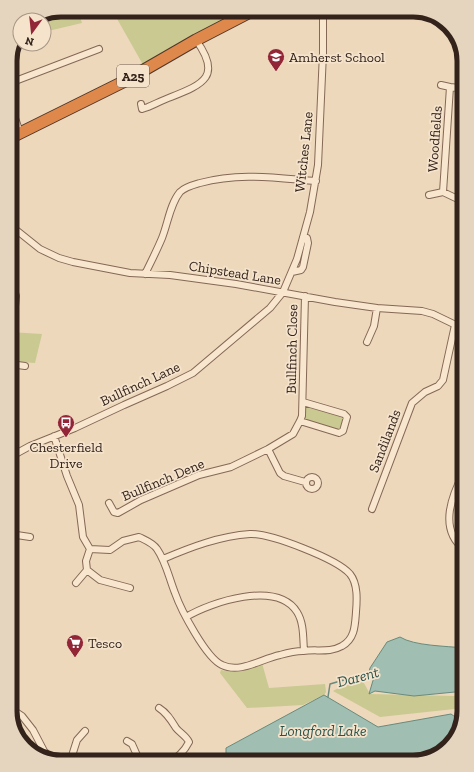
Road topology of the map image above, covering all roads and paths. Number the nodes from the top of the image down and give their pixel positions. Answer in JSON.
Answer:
{"nodes":[{"id":1,"x":240,"y":17,"type":"edge"},
{"id":2,"x":323,"y":17,"type":"edge"},
{"id":3,"x":196,"y":40,"type":"junction"},
{"id":4,"x":99,"y":48,"type":"dead end"},
{"id":5,"x":17,"y":81,"type":"edge"},
{"id":6,"x":441,"y":85,"type":"dead end"},
{"id":7,"x":450,"y":87,"type":"junction"},
{"id":8,"x":457,"y":88,"type":"edge"},
{"id":9,"x":143,"y":108,"type":"dead end"},
{"id":10,"x":17,"y":124,"type":"edge"},
{"id":11,"x":20,"y":133,"type":"junction"},
{"id":12,"x":17,"y":134,"type":"edge"},
{"id":13,"x":316,"y":181,"type":"junction"},
{"id":14,"x":443,"y":192,"type":"junction"},
{"id":15,"x":429,"y":195,"type":"dead end"},
{"id":16,"x":457,"y":199,"type":"edge"},
{"id":17,"x":17,"y":231,"type":"edge"},
{"id":18,"x":145,"y":274,"type":"junction"},
{"id":19,"x":283,"y":292,"type":"junction"},
{"id":20,"x":305,"y":296,"type":"junction"},
{"id":21,"x":377,"y":308,"type":"junction"},
{"id":22,"x":455,"y":325,"type":"joint"},
{"id":23,"x":367,"y":342,"type":"dead end"},
{"id":24,"x":17,"y":365,"type":"edge"},
{"id":25,"x":25,"y":366,"type":"dead end"},
{"id":26,"x":303,"y":402,"type":"junction"},
{"id":27,"x":300,"y":421,"type":"junction"},
{"id":28,"x":54,"y":436,"type":"junction"},
{"id":29,"x":268,"y":450,"type":"junction"},
{"id":30,"x":17,"y":453,"type":"edge"},
{"id":31,"x":231,"y":467,"type":"joint"},
{"id":32,"x":306,"y":482,"type":"dead end"},
{"id":33,"x":457,"y":487,"type":"edge"},
{"id":34,"x":109,"y":503,"type":"dead end"},
{"id":35,"x":372,"y":509,"type":"dead end"},
{"id":36,"x":17,"y":535,"type":"edge"},
{"id":37,"x":30,"y":537,"type":"dead end"},
{"id":38,"x":457,"y":539,"type":"edge"},
{"id":39,"x":90,"y":548,"type":"junction"},
{"id":40,"x":163,"y":559,"type":"junction"},
{"id":41,"x":87,"y":570,"type":"junction"},
{"id":42,"x":76,"y":583,"type":"dead end"},
{"id":43,"x":130,"y":588,"type":"dead end"},
{"id":44,"x":186,"y":617,"type":"junction"},
{"id":45,"x":304,"y":650,"type":"junction"},
{"id":46,"x":159,"y":708,"type":"dead end"},
{"id":47,"x":170,"y":708,"type":"dead end"},
{"id":48,"x":17,"y":713,"type":"edge"},
{"id":49,"x":166,"y":713,"type":"junction"},
{"id":50,"x":85,"y":731,"type":"dead end"},
{"id":51,"x":128,"y":741,"type":"dead end"},
{"id":52,"x":44,"y":751,"type":"edge"},
{"id":53,"x":72,"y":755,"type":"edge"},
{"id":54,"x":137,"y":755,"type":"edge"},
{"id":55,"x":179,"y":755,"type":"edge"}],
"edges":[{"from":1,"to":3,"type":"highway","number":"A25"},
{"from":2,"to":13,"type":"street","name":"Witches Lane"},
{"from":3,"to":9,"type":"street"},
{"from":3,"to":11,"type":"highway","number":"A25"},
{"from":4,"to":5,"type":"street"},
{"from":6,"to":7,"type":"street","name":"Woodfields"},
{"from":7,"to":8,"type":"street","name":"Woodfields"},
{"from":7,"to":14,"type":"street","name":"Woodfields"},
{"from":10,"to":11,"type":"street"},
{"from":11,"to":12,"type":"highway","number":"A25"},
{"from":13,"to":18,"type":"street"},
{"from":13,"to":19,"type":"street","name":"Witches Lane"},
{"from":14,"to":15,"type":"street","name":"Woodfields"},
{"from":14,"to":16,"type":"street","name":"Woodfields"},
{"from":17,"to":18,"type":"street","name":"Chipstead Lane"},
{"from":18,"to":19,"type":"street","name":"Chipstead Lane"},
{"from":19,"to":20,"type":"street","name":"Chipstead Lane"},
{"from":19,"to":28,"type":"street","name":"Bullfinch Lane"},
{"from":20,"to":21,"type":"street","name":"Chipstead Lane"},
{"from":20,"to":26,"type":"street","name":"Bullfinch Close"},
{"from":21,"to":22,"type":"street","name":"Chipstead Lane"},
{"from":21,"to":23,"type":"street"},
{"from":22,"to":35,"type":"street","name":"Sandilands"},
{"from":24,"to":25,"type":"street"},
{"from":26,"to":27,"type":"street","name":"Bullfinch Close"},
{"from":26,"to":27,"type":"street","name":"Bullfinch Close"},
{"from":27,"to":29,"type":"street","name":"Bullfinch Close"},
{"from":28,"to":30,"type":"street","name":"Bullfinch Lane"},
{"from":28,"to":39,"type":"street"},
{"from":29,"to":31,"type":"street","name":"Bullfinch Close"},
{"from":29,"to":32,"type":"street"},
{"from":31,"to":34,"type":"street","name":"Bullfinch Dene"},
{"from":33,"to":38,"type":"street"},
{"from":36,"to":37,"type":"street"},
{"from":39,"to":40,"type":"street"},
{"from":39,"to":41,"type":"street"},
{"from":40,"to":44,"type":"street"},
{"from":40,"to":45,"type":"street"},
{"from":41,"to":42,"type":"street"},
{"from":41,"to":43,"type":"street"},
{"from":44,"to":45,"type":"street"},
{"from":44,"to":45,"type":"street"},
{"from":46,"to":49,"type":"street"},
{"from":47,"to":49,"type":"street"},
{"from":48,"to":52,"type":"street"},
{"from":49,"to":55,"type":"street"},
{"from":50,"to":53,"type":"street"},
{"from":51,"to":54,"type":"street"}]}
